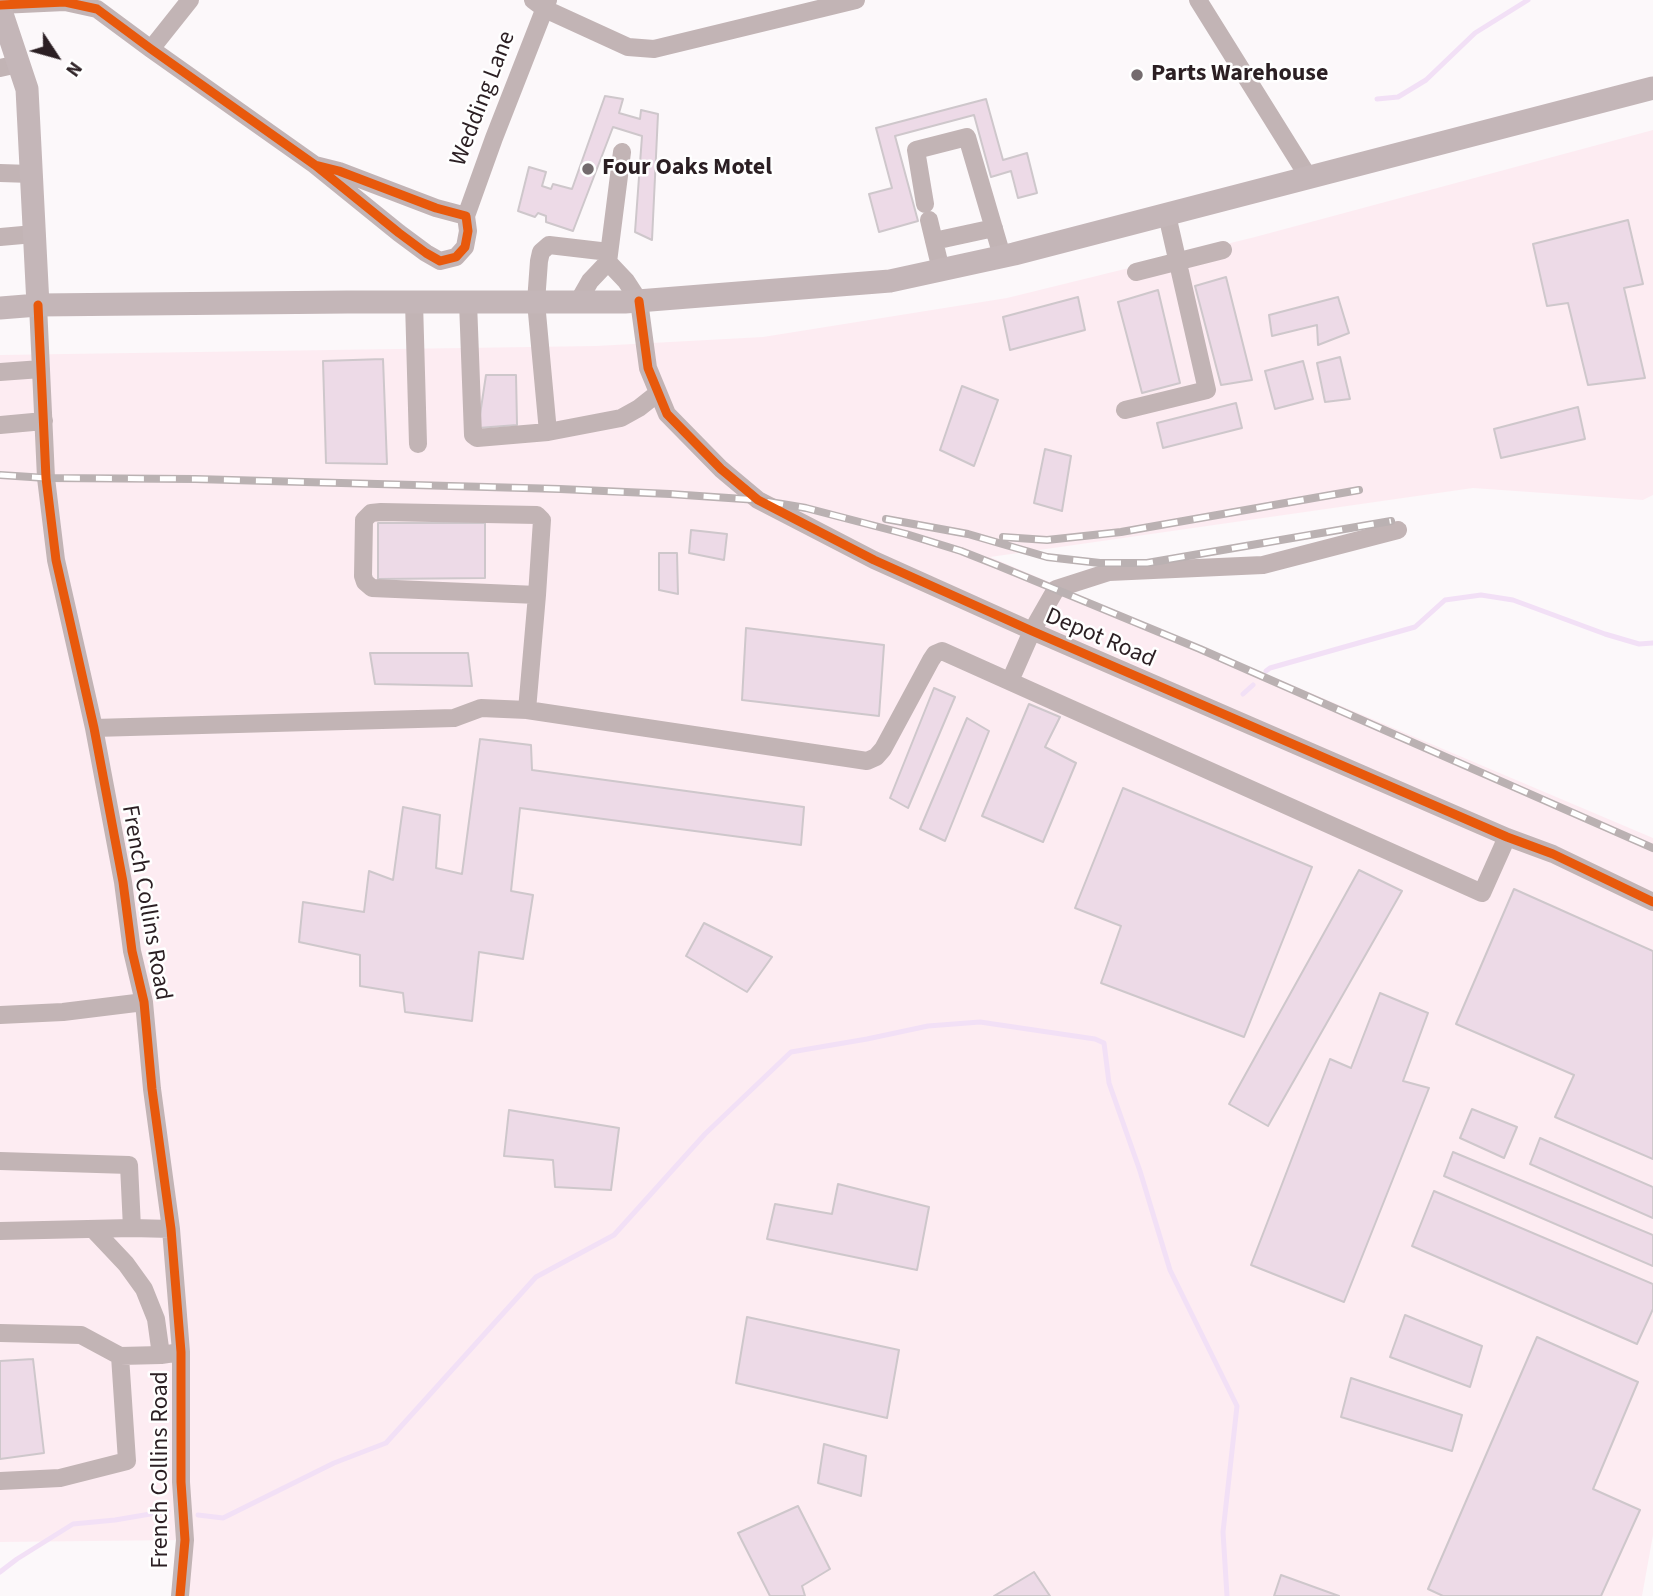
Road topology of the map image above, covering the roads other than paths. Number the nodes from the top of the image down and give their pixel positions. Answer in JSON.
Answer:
{"nodes":[{"id":1,"x":190,"y":0,"type":"edge"},
{"id":2,"x":856,"y":0,"type":"edge"},
{"id":3,"x":1198,"y":0,"type":"edge"},
{"id":4,"x":542,"y":3,"type":"edge"},
{"id":5,"x":0,"y":7,"type":"edge"},
{"id":6,"x":151,"y":50,"type":"junction"},
{"id":7,"x":9,"y":66,"type":"edge"},
{"id":8,"x":1653,"y":88,"type":"edge"},
{"id":9,"x":622,"y":152,"type":"dead end"},
{"id":10,"x":315,"y":165,"type":"junction"},
{"id":11,"x":0,"y":173,"type":"edge"},
{"id":12,"x":31,"y":174,"type":"junction"},
{"id":13,"x":1309,"y":178,"type":"junction"},
{"id":14,"x":1167,"y":215,"type":"junction"},
{"id":15,"x":466,"y":216,"type":"junction"},
{"id":16,"x":994,"y":228,"type":"junction"},
{"id":17,"x":34,"y":234,"type":"junction"},
{"id":18,"x":0,"y":237,"type":"edge"},
{"id":19,"x":934,"y":241,"type":"junction"},
{"id":20,"x":1223,"y":250,"type":"dead end"},
{"id":21,"x":1003,"y":256,"type":"junction"},
{"id":22,"x":609,"y":257,"type":"junction"},
{"id":23,"x":1178,"y":261,"type":"junction"},
{"id":24,"x":941,"y":270,"type":"junction"},
{"id":25,"x":1136,"y":272,"type":"dead end"},
{"id":26,"x":639,"y":301,"type":"junction"},
{"id":27,"x":414,"y":302,"type":"junction"},
{"id":28,"x":468,"y":302,"type":"junction"},
{"id":29,"x":536,"y":302,"type":"junction"},
{"id":30,"x":578,"y":302,"type":"junction"},
{"id":31,"x":38,"y":305,"type":"junction"},
{"id":32,"x":0,"y":308,"type":"edge"},
{"id":33,"x":41,"y":369,"type":"junction"},
{"id":34,"x":0,"y":372,"type":"edge"},
{"id":35,"x":658,"y":393,"type":"junction"},
{"id":36,"x":1125,"y":410,"type":"dead end"},
{"id":37,"x":44,"y":421,"type":"junction"},
{"id":38,"x":0,"y":425,"type":"edge"},
{"id":39,"x":548,"y":432,"type":"junction"},
{"id":40,"x":418,"y":444,"type":"dead end"},
{"id":41,"x":1398,"y":530,"type":"dead end"},
{"id":42,"x":537,"y":595,"type":"junction"},
{"id":43,"x":1032,"y":631,"type":"junction"},
{"id":44,"x":1010,"y":681,"type":"junction"},
{"id":45,"x":527,"y":710,"type":"junction"},
{"id":46,"x":94,"y":728,"type":"junction"},
{"id":47,"x":1507,"y":837,"type":"junction"},
{"id":48,"x":1653,"y":902,"type":"edge"},
{"id":49,"x":144,"y":1002,"type":"junction"},
{"id":50,"x":0,"y":1015,"type":"edge"},
{"id":51,"x":0,"y":1161,"type":"edge"},
{"id":52,"x":132,"y":1228,"type":"junction"},
{"id":53,"x":93,"y":1229,"type":"junction"},
{"id":54,"x":171,"y":1229,"type":"junction"},
{"id":55,"x":0,"y":1231,"type":"edge"},
{"id":56,"x":0,"y":1333,"type":"edge"},
{"id":57,"x":181,"y":1352,"type":"junction"},
{"id":58,"x":160,"y":1355,"type":"junction"},
{"id":59,"x":120,"y":1356,"type":"junction"},
{"id":60,"x":0,"y":1480,"type":"edge"},
{"id":61,"x":180,"y":1596,"type":"edge"}],
"edges":[{"from":1,"to":6,"type":"street"},
{"from":2,"to":4,"type":"street"},
{"from":3,"to":13,"type":"street"},
{"from":4,"to":15,"type":"street","name":"Wedding Lane"},
{"from":5,"to":6,"type":"street"},
{"from":5,"to":7,"type":"main road"},
{"from":6,"to":10,"type":"street"},
{"from":7,"to":12,"type":"main road"},
{"from":8,"to":13,"type":"main road"},
{"from":9,"to":22,"type":"street"},
{"from":10,"to":15,"type":"street"},
{"from":10,"to":15,"type":"street","name":"Wedding Lane"},
{"from":11,"to":12,"type":"street"},
{"from":12,"to":17,"type":"main road"},
{"from":13,"to":14,"type":"main road"},
{"from":14,"to":21,"type":"main road"},
{"from":14,"to":23,"type":"street"},
{"from":16,"to":19,"type":"street"},
{"from":16,"to":19,"type":"street"},
{"from":16,"to":21,"type":"street"},
{"from":17,"to":18,"type":"street"},
{"from":17,"to":31,"type":"main road"},
{"from":19,"to":24,"type":"street"},
{"from":20,"to":23,"type":"street"},
{"from":21,"to":24,"type":"main road"},
{"from":22,"to":26,"type":"street"},
{"from":22,"to":29,"type":"street"},
{"from":22,"to":30,"type":"street"},
{"from":23,"to":25,"type":"street"},
{"from":23,"to":36,"type":"street"},
{"from":24,"to":26,"type":"main road"},
{"from":26,"to":30,"type":"main road"},
{"from":26,"to":35,"type":"street","name":"Depot Road"},
{"from":27,"to":28,"type":"main road"},
{"from":27,"to":31,"type":"main road"},
{"from":27,"to":40,"type":"street"},
{"from":28,"to":29,"type":"main road"},
{"from":28,"to":39,"type":"street"},
{"from":29,"to":30,"type":"main road"},
{"from":29,"to":39,"type":"street"},
{"from":31,"to":32,"type":"main road"},
{"from":31,"to":33,"type":"street","name":"French Collins Road"},
{"from":33,"to":34,"type":"street"},
{"from":33,"to":37,"type":"street","name":"French Collins Road"},
{"from":35,"to":39,"type":"street"},
{"from":35,"to":43,"type":"street","name":"Depot Road"},
{"from":37,"to":38,"type":"street"},
{"from":37,"to":46,"type":"street","name":"French Collins Road"},
{"from":41,"to":43,"type":"street"},
{"from":42,"to":42,"type":"street"},
{"from":42,"to":45,"type":"street"},
{"from":43,"to":44,"type":"street"},
{"from":43,"to":47,"type":"street","name":"Depot Road"},
{"from":44,"to":45,"type":"street"},
{"from":44,"to":47,"type":"street"},
{"from":45,"to":46,"type":"street"},
{"from":46,"to":49,"type":"street","name":"French Collins Road"},
{"from":47,"to":48,"type":"street","name":"Depot Road"},
{"from":49,"to":50,"type":"street"},
{"from":49,"to":54,"type":"street","name":"French Collins Road"},
{"from":51,"to":52,"type":"street"},
{"from":52,"to":53,"type":"street"},
{"from":52,"to":54,"type":"street"},
{"from":53,"to":55,"type":"street"},
{"from":53,"to":58,"type":"street"},
{"from":54,"to":57,"type":"street","name":"French Collins Road"},
{"from":56,"to":59,"type":"street"},
{"from":57,"to":58,"type":"street"},
{"from":57,"to":61,"type":"street","name":"French Collins Road"},
{"from":58,"to":59,"type":"street"},
{"from":59,"to":60,"type":"street"}]}
